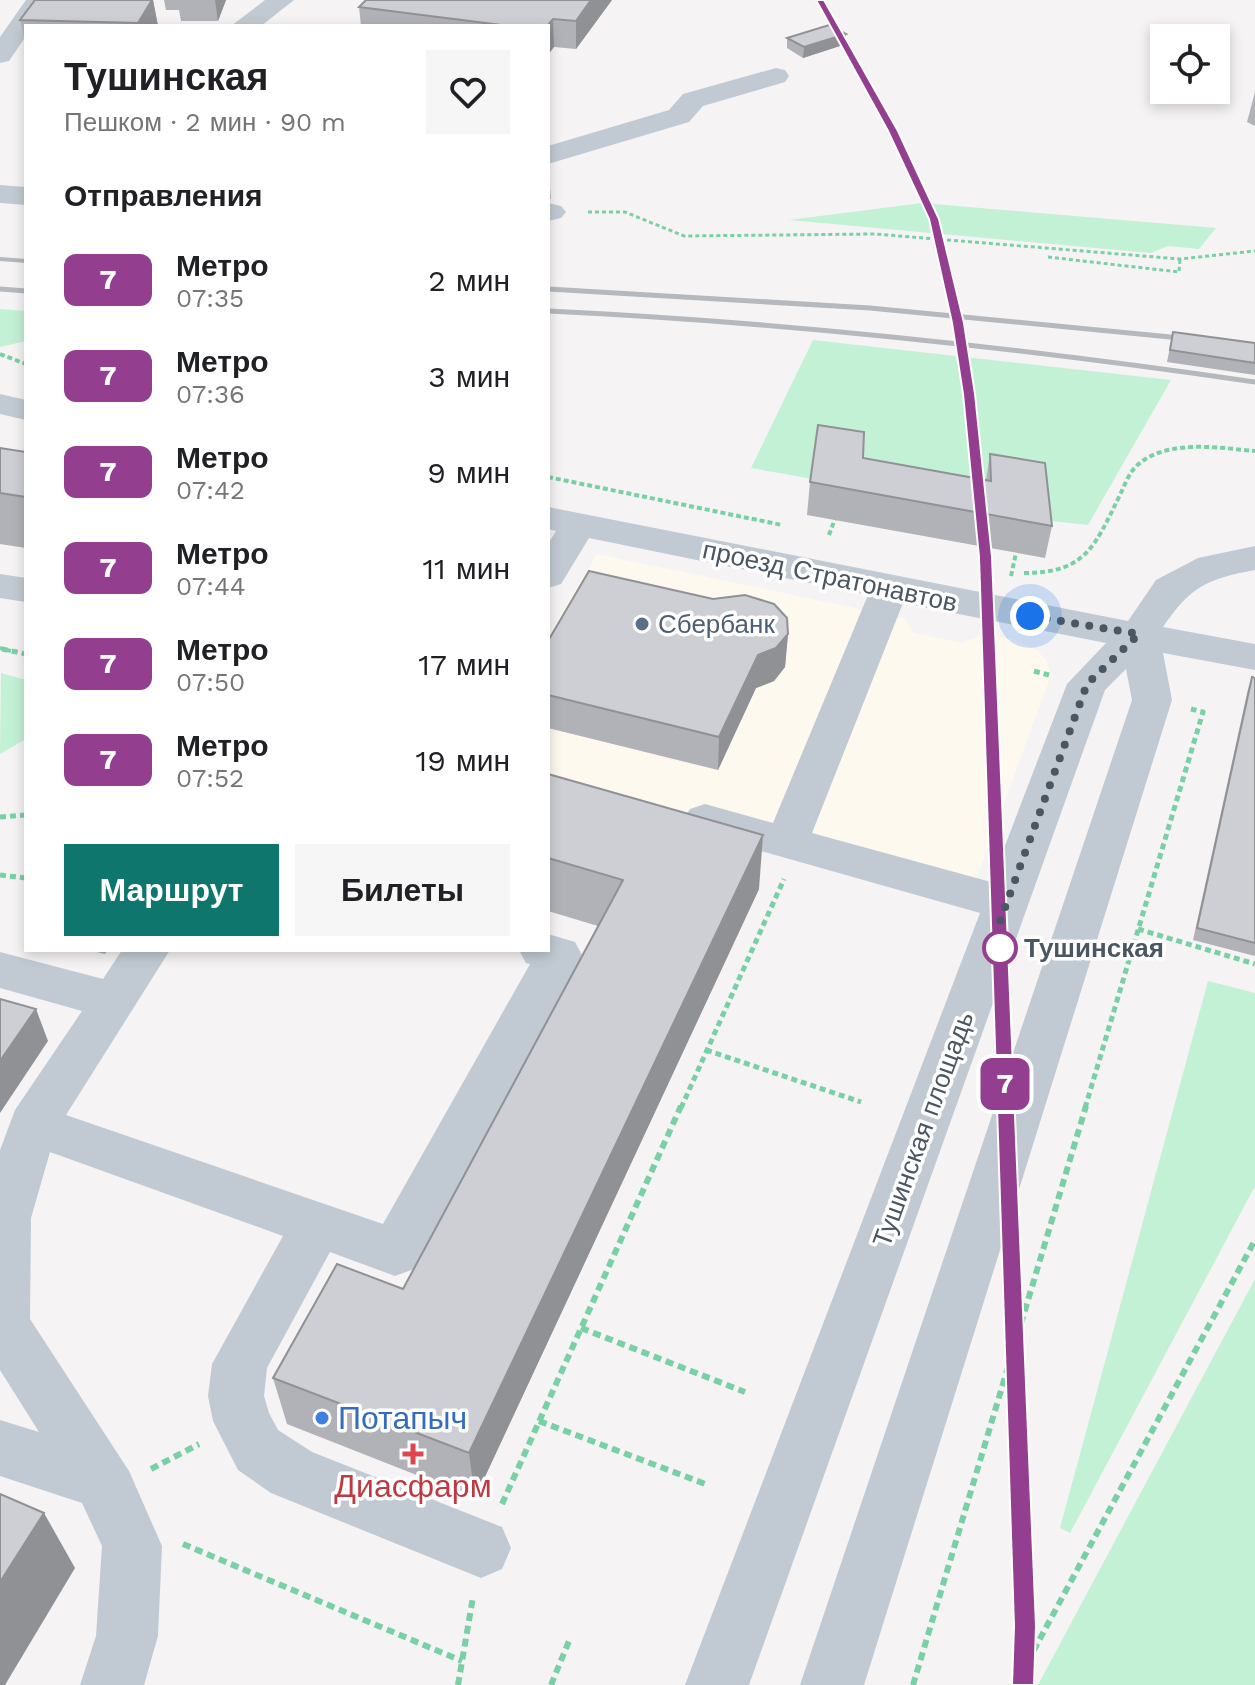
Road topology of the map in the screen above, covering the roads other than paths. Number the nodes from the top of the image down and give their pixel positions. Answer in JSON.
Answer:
{"nodes":[{"id":1,"x":39,"y":0,"type":"edge"},
{"id":2,"x":282,"y":0,"type":"edge"},
{"id":3,"x":247,"y":24,"type":"edge"},
{"id":4,"x":0,"y":55,"type":"edge"},
{"id":5,"x":776,"y":76,"type":"dead end"},
{"id":6,"x":550,"y":154,"type":"edge"},
{"id":7,"x":0,"y":404,"type":"edge"},
{"id":8,"x":24,"y":410,"type":"edge"},
{"id":9,"x":563,"y":521,"type":"edge"},
{"id":10,"x":1255,"y":558,"type":"edge"},
{"id":11,"x":552,"y":562,"type":"edge"},
{"id":12,"x":0,"y":586,"type":"edge"},
{"id":13,"x":890,"y":588,"type":"junction"},
{"id":14,"x":24,"y":590,"type":"edge"},
{"id":15,"x":1139,"y":634,"type":"junction"},
{"id":16,"x":1255,"y":657,"type":"edge"},
{"id":17,"x":667,"y":810,"type":"edge"},
{"id":18,"x":793,"y":843,"type":"junction"},
{"id":19,"x":1006,"y":903,"type":"junction"},
{"id":20,"x":146,"y":952,"type":"edge"},
{"id":21,"x":549,"y":952,"type":"edge"},
{"id":22,"x":0,"y":970,"type":"edge"},
{"id":23,"x":114,"y":1001,"type":"junction"},
{"id":24,"x":33,"y":1125,"type":"junction"},
{"id":25,"x":2,"y":1219,"type":"edge"},
{"id":26,"x":318,"y":1224,"type":"junction"},
{"id":27,"x":0,"y":1448,"type":"edge"},
{"id":28,"x":121,"y":1491,"type":"junction"},
{"id":29,"x":481,"y":1548,"type":"road end"},
{"id":30,"x":112,"y":1685,"type":"edge"},
{"id":31,"x":717,"y":1685,"type":"edge"},
{"id":32,"x":832,"y":1685,"type":"edge"}],
"edges":[{"from":1,"to":4,"type":"street"},
{"from":2,"to":3,"type":"street"},
{"from":5,"to":6,"type":"street"},
{"from":7,"to":8,"type":"street"},
{"from":9,"to":11,"type":"street"},
{"from":9,"to":13,"type":"street","name":"проезд Стратонавтов"},
{"from":10,"to":15,"type":"street","name":"Тушинская площадь"},
{"from":12,"to":14,"type":"street"},
{"from":13,"to":15,"type":"street","name":"проезд Стратонавтов"},
{"from":13,"to":18,"type":"street"},
{"from":15,"to":16,"type":"street","name":"проезд Стратонавтов"},
{"from":15,"to":19,"type":"street","name":"Тушинская площадь"},
{"from":15,"to":32,"type":"street"},
{"from":17,"to":18,"type":"street"},
{"from":18,"to":19,"type":"street"},
{"from":19,"to":31,"type":"street","name":"Тушинская площадь"},
{"from":20,"to":23,"type":"street"},
{"from":21,"to":26,"type":"street"},
{"from":22,"to":23,"type":"street"},
{"from":23,"to":24,"type":"street"},
{"from":24,"to":25,"type":"street"},
{"from":24,"to":26,"type":"street"},
{"from":25,"to":28,"type":"street"},
{"from":26,"to":29,"type":"street"},
{"from":27,"to":28,"type":"street"},
{"from":28,"to":30,"type":"street"}]}
